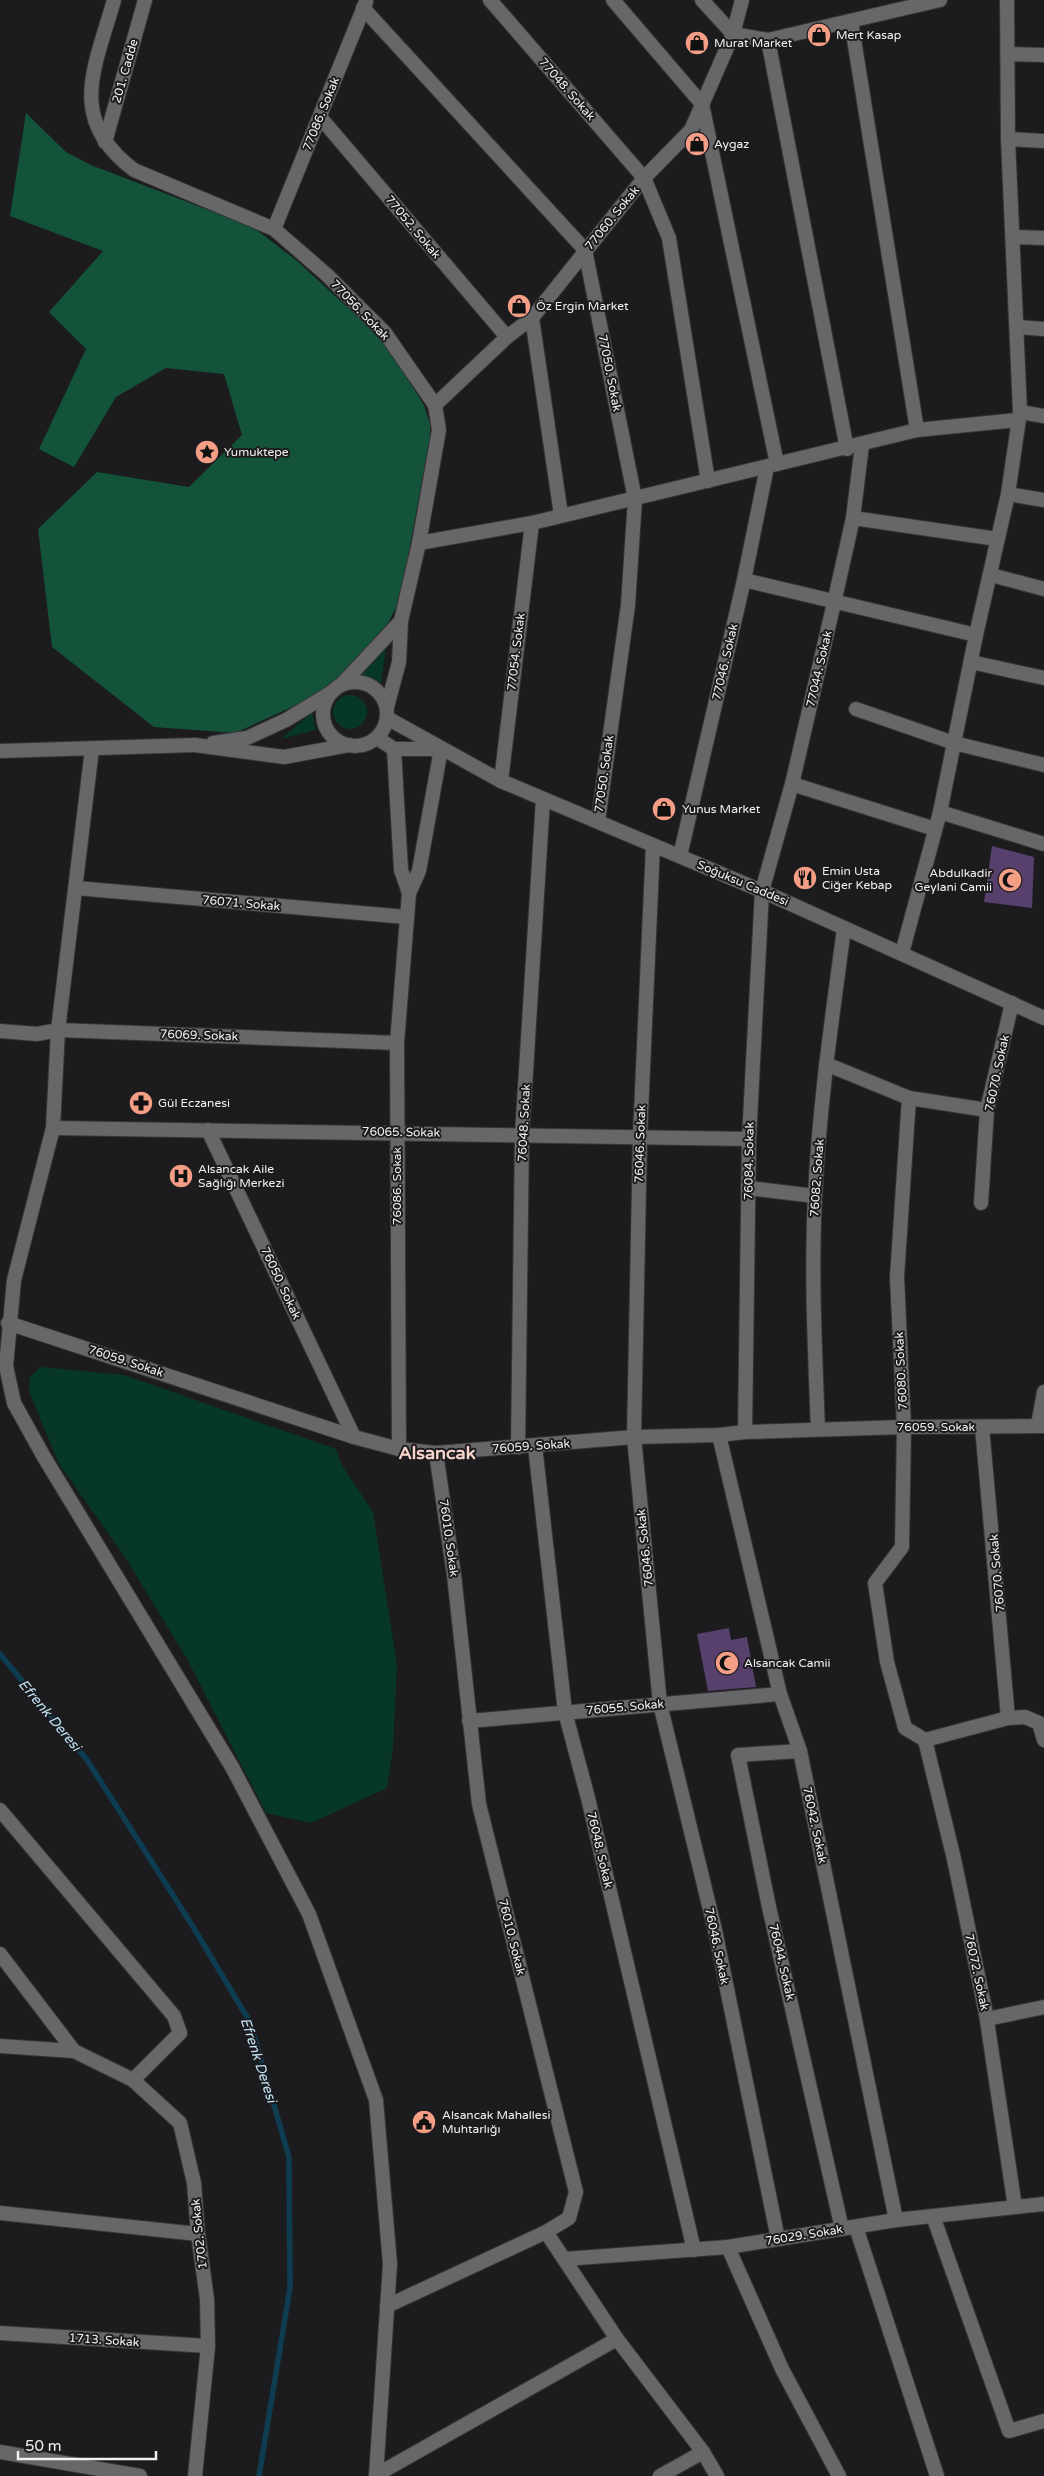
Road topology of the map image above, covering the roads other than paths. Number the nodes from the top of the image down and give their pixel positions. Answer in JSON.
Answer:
{"nodes":[{"id":1,"x":114,"y":0,"type":"edge"},
{"id":2,"x":145,"y":0,"type":"edge"},
{"id":3,"x":490,"y":0,"type":"edge"},
{"id":4,"x":613,"y":0,"type":"edge"},
{"id":5,"x":702,"y":0,"type":"edge"},
{"id":6,"x":742,"y":0,"type":"edge"},
{"id":7,"x":940,"y":0,"type":"edge"},
{"id":8,"x":1007,"y":0,"type":"edge"},
{"id":9,"x":365,"y":4,"type":"edge"},
{"id":10,"x":893,"y":5,"type":"edge"},
{"id":11,"x":851,"y":21,"type":"junction"},
{"id":12,"x":733,"y":34,"type":"junction"},
{"id":13,"x":768,"y":40,"type":"junction"},
{"id":14,"x":1009,"y":54,"type":"junction"},
{"id":15,"x":1044,"y":55,"type":"edge"},
{"id":16,"x":702,"y":104,"type":"junction"},
{"id":17,"x":320,"y":117,"type":"junction"},
{"id":18,"x":1008,"y":139,"type":"junction"},
{"id":19,"x":1044,"y":141,"type":"edge"},
{"id":20,"x":105,"y":142,"type":"junction"},
{"id":21,"x":644,"y":178,"type":"junction"},
{"id":22,"x":274,"y":228,"type":"junction"},
{"id":23,"x":1013,"y":237,"type":"junction"},
{"id":24,"x":1044,"y":238,"type":"edge"},
{"id":25,"x":586,"y":250,"type":"junction"},
{"id":26,"x":532,"y":318,"type":"junction"},
{"id":27,"x":1017,"y":327,"type":"junction"},
{"id":28,"x":1044,"y":329,"type":"edge"},
{"id":29,"x":507,"y":337,"type":"junction"},
{"id":30,"x":435,"y":405,"type":"junction"},
{"id":31,"x":1018,"y":416,"type":"junction"},
{"id":32,"x":1044,"y":416,"type":"edge"},
{"id":33,"x":918,"y":430,"type":"junction"},
{"id":34,"x":862,"y":444,"type":"junction"},
{"id":35,"x":847,"y":449,"type":"junction"},
{"id":36,"x":772,"y":465,"type":"junction"},
{"id":37,"x":708,"y":482,"type":"junction"},
{"id":38,"x":1008,"y":494,"type":"junction"},
{"id":39,"x":635,"y":499,"type":"junction"},
{"id":40,"x":1044,"y":500,"type":"edge"},
{"id":41,"x":561,"y":515,"type":"junction"},
{"id":42,"x":853,"y":518,"type":"junction"},
{"id":43,"x":532,"y":522,"type":"junction"},
{"id":44,"x":997,"y":539,"type":"junction"},
{"id":45,"x":419,"y":543,"type":"junction"},
{"id":46,"x":991,"y":575,"type":"junction"},
{"id":47,"x":744,"y":580,"type":"junction"},
{"id":48,"x":1044,"y":589,"type":"edge"},
{"id":49,"x":834,"y":603,"type":"junction"},
{"id":50,"x":401,"y":621,"type":"junction"},
{"id":51,"x":976,"y":635,"type":"junction"},
{"id":52,"x":971,"y":662,"type":"junction"},
{"id":53,"x":1044,"y":678,"type":"edge"},
{"id":54,"x":337,"y":689,"type":"junction"},
{"id":55,"x":856,"y":709,"type":"dead end"},
{"id":56,"x":387,"y":713,"type":"junction"},
{"id":57,"x":377,"y":738,"type":"junction"},
{"id":58,"x":954,"y":743,"type":"junction"},
{"id":59,"x":195,"y":745,"type":"junction"},
{"id":60,"x":349,"y":745,"type":"junction"},
{"id":61,"x":92,"y":749,"type":"junction"},
{"id":62,"x":394,"y":749,"type":"junction"},
{"id":63,"x":441,"y":749,"type":"junction"},
{"id":64,"x":0,"y":751,"type":"edge"},
{"id":65,"x":1044,"y":765,"type":"edge"},
{"id":66,"x":501,"y":781,"type":"junction"},
{"id":67,"x":792,"y":784,"type":"junction"},
{"id":68,"x":543,"y":799,"type":"junction"},
{"id":69,"x":940,"y":812,"type":"junction"},
{"id":70,"x":598,"y":822,"type":"junction"},
{"id":71,"x":935,"y":829,"type":"junction"},
{"id":72,"x":1044,"y":844,"type":"edge"},
{"id":73,"x":653,"y":845,"type":"junction"},
{"id":74,"x":680,"y":856,"type":"junction"},
{"id":75,"x":76,"y":888,"type":"junction"},
{"id":76,"x":762,"y":891,"type":"junction"},
{"id":77,"x":409,"y":893,"type":"junction"},
{"id":78,"x":406,"y":917,"type":"junction"},
{"id":79,"x":844,"y":928,"type":"junction"},
{"id":80,"x":902,"y":953,"type":"junction"},
{"id":81,"x":1012,"y":1003,"type":"junction"},
{"id":82,"x":1044,"y":1018,"type":"edge"},
{"id":83,"x":58,"y":1030,"type":"junction"},
{"id":84,"x":0,"y":1031,"type":"edge"},
{"id":85,"x":398,"y":1043,"type":"junction"},
{"id":86,"x":826,"y":1064,"type":"junction"},
{"id":87,"x":908,"y":1098,"type":"junction"},
{"id":88,"x":987,"y":1110,"type":"junction"},
{"id":89,"x":53,"y":1128,"type":"junction"},
{"id":90,"x":208,"y":1130,"type":"junction"},
{"id":91,"x":397,"y":1132,"type":"junction"},
{"id":92,"x":522,"y":1135,"type":"junction"},
{"id":93,"x":640,"y":1136,"type":"junction"},
{"id":94,"x":749,"y":1139,"type":"junction"},
{"id":95,"x":748,"y":1188,"type":"junction"},
{"id":96,"x":815,"y":1196,"type":"junction"},
{"id":97,"x":981,"y":1203,"type":"dead end"},
{"id":98,"x":8,"y":1323,"type":"junction"},
{"id":99,"x":1044,"y":1392,"type":"edge"},
{"id":100,"x":1041,"y":1425,"type":"edge"},
{"id":101,"x":904,"y":1427,"type":"junction"},
{"id":102,"x":982,"y":1427,"type":"junction"},
{"id":103,"x":818,"y":1429,"type":"junction"},
{"id":104,"x":744,"y":1432,"type":"junction"},
{"id":105,"x":719,"y":1435,"type":"junction"},
{"id":106,"x":354,"y":1437,"type":"junction"},
{"id":107,"x":634,"y":1438,"type":"junction"},
{"id":108,"x":536,"y":1446,"type":"junction"},
{"id":109,"x":518,"y":1447,"type":"junction"},
{"id":110,"x":399,"y":1449,"type":"junction"},
{"id":111,"x":436,"y":1453,"type":"junction"},
{"id":112,"x":780,"y":1694,"type":"junction"},
{"id":113,"x":660,"y":1704,"type":"junction"},
{"id":114,"x":566,"y":1712,"type":"junction"},
{"id":115,"x":1008,"y":1718,"type":"junction"},
{"id":116,"x":469,"y":1721,"type":"junction"},
{"id":117,"x":925,"y":1740,"type":"junction"},
{"id":118,"x":1044,"y":1740,"type":"edge"},
{"id":119,"x":800,"y":1751,"type":"junction"},
{"id":120,"x":0,"y":1810,"type":"edge"},
{"id":121,"x":0,"y":1954,"type":"edge"},
{"id":122,"x":1044,"y":2006,"type":"edge"},
{"id":123,"x":987,"y":2019,"type":"junction"},
{"id":124,"x":0,"y":2046,"type":"edge"},
{"id":125,"x":74,"y":2052,"type":"junction"},
{"id":126,"x":133,"y":2080,"type":"junction"},
{"id":127,"x":1044,"y":2204,"type":"edge"},
{"id":128,"x":1015,"y":2207,"type":"junction"},
{"id":129,"x":0,"y":2213,"type":"edge"},
{"id":130,"x":933,"y":2216,"type":"junction"},
{"id":131,"x":896,"y":2220,"type":"junction"},
{"id":132,"x":856,"y":2226,"type":"junction"},
{"id":133,"x":842,"y":2229,"type":"junction"},
{"id":134,"x":546,"y":2232,"type":"junction"},
{"id":135,"x":198,"y":2234,"type":"junction"},
{"id":136,"x":778,"y":2239,"type":"junction"},
{"id":137,"x":728,"y":2247,"type":"junction"},
{"id":138,"x":694,"y":2250,"type":"junction"},
{"id":139,"x":564,"y":2260,"type":"junction"},
{"id":140,"x":387,"y":2306,"type":"junction"},
{"id":141,"x":0,"y":2333,"type":"edge"},
{"id":142,"x":617,"y":2339,"type":"junction"},
{"id":143,"x":208,"y":2346,"type":"junction"},
{"id":144,"x":1044,"y":2420,"type":"edge"},
{"id":145,"x":0,"y":2452,"type":"edge"},
{"id":146,"x":703,"y":2452,"type":"junction"},
{"id":147,"x":140,"y":2476,"type":"edge"},
{"id":148,"x":195,"y":2476,"type":"edge"},
{"id":149,"x":376,"y":2476,"type":"edge"},
{"id":150,"x":660,"y":2476,"type":"edge"},
{"id":151,"x":717,"y":2476,"type":"edge"},
{"id":152,"x":839,"y":2476,"type":"edge"},
{"id":153,"x":937,"y":2476,"type":"edge"}],
"edges":[{"from":1,"to":20,"type":"street","name":"77056. Sokak"},
{"from":2,"to":20,"type":"street","name":"201. Cadde"},
{"from":3,"to":21,"type":"street","name":"77048. Sokak"},
{"from":4,"to":16,"type":"street"},
{"from":5,"to":12,"type":"street"},
{"from":6,"to":12,"type":"street","name":"77060. Sokak"},
{"from":7,"to":10,"type":"street"},
{"from":8,"to":14,"type":"street"},
{"from":9,"to":17,"type":"street","name":"77086. Sokak"},
{"from":9,"to":25,"type":"street"},
{"from":10,"to":11,"type":"street"},
{"from":11,"to":13,"type":"street"},
{"from":11,"to":33,"type":"street"},
{"from":12,"to":13,"type":"street"},
{"from":12,"to":16,"type":"street","name":"77060. Sokak"},
{"from":13,"to":35,"type":"street"},
{"from":14,"to":15,"type":"street"},
{"from":14,"to":18,"type":"street"},
{"from":16,"to":21,"type":"street","name":"77060. Sokak"},
{"from":16,"to":36,"type":"street"},
{"from":17,"to":22,"type":"street","name":"77086. Sokak"},
{"from":17,"to":29,"type":"street","name":"77052. Sokak"},
{"from":18,"to":19,"type":"street"},
{"from":18,"to":23,"type":"street"},
{"from":20,"to":22,"type":"street","name":"77056. Sokak"},
{"from":21,"to":25,"type":"street","name":"77060. Sokak"},
{"from":21,"to":37,"type":"street","name":"77048. Sokak"},
{"from":22,"to":30,"type":"street","name":"77056. Sokak"},
{"from":23,"to":24,"type":"street"},
{"from":23,"to":27,"type":"street"},
{"from":25,"to":26,"type":"street","name":"77060. Sokak"},
{"from":25,"to":39,"type":"street","name":"77050. Sokak"},
{"from":26,"to":29,"type":"street","name":"77060. Sokak"},
{"from":26,"to":41,"type":"street"},
{"from":27,"to":28,"type":"street"},
{"from":27,"to":31,"type":"street"},
{"from":29,"to":30,"type":"street","name":"77060. Sokak"},
{"from":30,"to":45,"type":"street","name":"77056. Sokak"},
{"from":31,"to":32,"type":"street"},
{"from":31,"to":33,"type":"street"},
{"from":31,"to":38,"type":"street"},
{"from":33,"to":34,"type":"street"},
{"from":34,"to":35,"type":"street"},
{"from":34,"to":42,"type":"street","name":"77044. Sokak"},
{"from":35,"to":36,"type":"street"},
{"from":36,"to":37,"type":"street"},
{"from":36,"to":47,"type":"street","name":"77046. Sokak"},
{"from":37,"to":39,"type":"street"},
{"from":38,"to":40,"type":"street"},
{"from":38,"to":44,"type":"street"},
{"from":39,"to":41,"type":"street"},
{"from":39,"to":70,"type":"street","name":"77050. Sokak"},
{"from":41,"to":43,"type":"street"},
{"from":42,"to":44,"type":"street"},
{"from":42,"to":49,"type":"street","name":"77044. Sokak"},
{"from":43,"to":45,"type":"street"},
{"from":43,"to":66,"type":"street","name":"77054. Sokak"},
{"from":44,"to":46,"type":"street"},
{"from":45,"to":50,"type":"street","name":"77056. Sokak"},
{"from":46,"to":48,"type":"street"},
{"from":46,"to":51,"type":"street"},
{"from":47,"to":49,"type":"street"},
{"from":47,"to":74,"type":"street","name":"77046. Sokak"},
{"from":49,"to":51,"type":"street"},
{"from":49,"to":67,"type":"street","name":"77044. Sokak"},
{"from":50,"to":54,"type":"street"},
{"from":50,"to":56,"type":"street","name":"77056. Sokak"},
{"from":51,"to":52,"type":"street"},
{"from":52,"to":53,"type":"street"},
{"from":52,"to":58,"type":"street"},
{"from":54,"to":56,"type":"street"},
{"from":54,"to":59,"type":"street"},
{"from":54,"to":60,"type":"street"},
{"from":55,"to":58,"type":"street"},
{"from":56,"to":57,"type":"street"},
{"from":56,"to":63,"type":"street","name":"Soğuksu Caddesi"},
{"from":57,"to":60,"type":"street"},
{"from":57,"to":62,"type":"street"},
{"from":58,"to":65,"type":"street"},
{"from":58,"to":69,"type":"street"},
{"from":59,"to":60,"type":"street"},
{"from":59,"to":61,"type":"street"},
{"from":61,"to":64,"type":"street"},
{"from":61,"to":75,"type":"street"},
{"from":62,"to":63,"type":"street"},
{"from":62,"to":77,"type":"street","name":"76086. Sokak"},
{"from":63,"to":66,"type":"street","name":"Soğuksu Caddesi"},
{"from":63,"to":77,"type":"street","name":"76086. Sokak"},
{"from":66,"to":68,"type":"street","name":"Soğuksu Caddesi"},
{"from":67,"to":71,"type":"street"},
{"from":67,"to":76,"type":"street","name":"77044. Sokak"},
{"from":68,"to":70,"type":"street","name":"Soğuksu Caddesi"},
{"from":68,"to":92,"type":"street","name":"76048. Sokak"},
{"from":69,"to":71,"type":"street"},
{"from":69,"to":72,"type":"street"},
{"from":70,"to":73,"type":"street","name":"Soğuksu Caddesi"},
{"from":71,"to":80,"type":"street"},
{"from":73,"to":74,"type":"street","name":"Soğuksu Caddesi"},
{"from":73,"to":93,"type":"street","name":"76046. Sokak"},
{"from":74,"to":76,"type":"street","name":"Soğuksu Caddesi"},
{"from":75,"to":78,"type":"street","name":"76071. Sokak"},
{"from":75,"to":83,"type":"street"},
{"from":76,"to":79,"type":"street","name":"Soğuksu Caddesi"},
{"from":76,"to":94,"type":"street","name":"76084. Sokak"},
{"from":77,"to":78,"type":"street","name":"76086. Sokak"},
{"from":78,"to":85,"type":"street","name":"76086. Sokak"},
{"from":79,"to":80,"type":"street","name":"Soğuksu Caddesi"},
{"from":79,"to":86,"type":"street","name":"76082. Sokak"},
{"from":80,"to":81,"type":"street","name":"Soğuksu Caddesi"},
{"from":81,"to":82,"type":"street","name":"Soğuksu Caddesi"},
{"from":81,"to":88,"type":"street","name":"76070. Sokak"},
{"from":83,"to":84,"type":"street","name":"76069. Sokak"},
{"from":83,"to":85,"type":"street","name":"76069. Sokak"},
{"from":83,"to":89,"type":"street"},
{"from":85,"to":91,"type":"street","name":"76086. Sokak"},
{"from":86,"to":87,"type":"street"},
{"from":86,"to":96,"type":"street","name":"76082. Sokak"},
{"from":87,"to":88,"type":"street"},
{"from":87,"to":101,"type":"street","name":"76080. Sokak"},
{"from":88,"to":97,"type":"street","name":"76070. Sokak"},
{"from":89,"to":90,"type":"street","name":"76065. Sokak"},
{"from":89,"to":98,"type":"street"},
{"from":90,"to":91,"type":"street","name":"76065. Sokak"},
{"from":90,"to":106,"type":"street","name":"76050. Sokak"},
{"from":91,"to":92,"type":"street","name":"76065. Sokak"},
{"from":91,"to":110,"type":"street","name":"76086. Sokak"},
{"from":92,"to":93,"type":"street","name":"76065. Sokak"},
{"from":92,"to":109,"type":"street","name":"76048. Sokak"},
{"from":93,"to":94,"type":"street","name":"76065. Sokak"},
{"from":93,"to":107,"type":"street","name":"76046. Sokak"},
{"from":94,"to":95,"type":"street","name":"76084. Sokak"},
{"from":95,"to":96,"type":"street"},
{"from":95,"to":104,"type":"street","name":"76084. Sokak"},
{"from":96,"to":103,"type":"street","name":"76082. Sokak"},
{"from":98,"to":106,"type":"street","name":"76059. Sokak"},
{"from":98,"to":140,"type":"street"},
{"from":99,"to":100,"type":"street"},
{"from":100,"to":102,"type":"street","name":"76059. Sokak"},
{"from":101,"to":102,"type":"street","name":"76059. Sokak"},
{"from":101,"to":103,"type":"street","name":"76059. Sokak"},
{"from":101,"to":117,"type":"street","name":"76080. Sokak"},
{"from":102,"to":115,"type":"street","name":"76070. Sokak"},
{"from":103,"to":104,"type":"street","name":"76059. Sokak"},
{"from":104,"to":105,"type":"street","name":"76059. Sokak"},
{"from":105,"to":107,"type":"street","name":"76059. Sokak"},
{"from":105,"to":112,"type":"street","name":"76042. Sokak"},
{"from":106,"to":110,"type":"street","name":"76059. Sokak"},
{"from":107,"to":108,"type":"street","name":"76059. Sokak"},
{"from":107,"to":113,"type":"street","name":"76046. Sokak"},
{"from":108,"to":109,"type":"street","name":"76059. Sokak"},
{"from":108,"to":114,"type":"street","name":"76048. Sokak"},
{"from":109,"to":111,"type":"street","name":"76059. Sokak"},
{"from":110,"to":111,"type":"street","name":"76059. Sokak"},
{"from":111,"to":116,"type":"street","name":"76010. Sokak"},
{"from":112,"to":113,"type":"street","name":"76055. Sokak"},
{"from":112,"to":119,"type":"street","name":"76042. Sokak"},
{"from":113,"to":114,"type":"street","name":"76055. Sokak"},
{"from":113,"to":136,"type":"street","name":"76046. Sokak"},
{"from":114,"to":116,"type":"street","name":"76055. Sokak"},
{"from":114,"to":138,"type":"street","name":"76048. Sokak"},
{"from":115,"to":117,"type":"street"},
{"from":115,"to":118,"type":"street"},
{"from":116,"to":134,"type":"street","name":"76010. Sokak"},
{"from":117,"to":123,"type":"street","name":"76072. Sokak"},
{"from":119,"to":131,"type":"street","name":"76042. Sokak"},
{"from":119,"to":133,"type":"street","name":"76044. Sokak"},
{"from":120,"to":126,"type":"street"},
{"from":121,"to":125,"type":"street"},
{"from":122,"to":123,"type":"street"},
{"from":123,"to":128,"type":"street","name":"76072. Sokak"},
{"from":124,"to":125,"type":"street"},
{"from":125,"to":126,"type":"street","name":"1702. Sokak"},
{"from":126,"to":135,"type":"street","name":"1702. Sokak"},
{"from":127,"to":128,"type":"street","name":"76029. Sokak"},
{"from":128,"to":130,"type":"street","name":"76029. Sokak"},
{"from":129,"to":135,"type":"street"},
{"from":130,"to":131,"type":"street","name":"76029. Sokak"},
{"from":130,"to":144,"type":"street"},
{"from":131,"to":132,"type":"street","name":"76029. Sokak"},
{"from":132,"to":133,"type":"street","name":"76029. Sokak"},
{"from":132,"to":153,"type":"street"},
{"from":133,"to":136,"type":"street","name":"76029. Sokak"},
{"from":134,"to":139,"type":"street"},
{"from":134,"to":140,"type":"street","name":"76010. Sokak"},
{"from":135,"to":143,"type":"street","name":"1702. Sokak"},
{"from":136,"to":137,"type":"street","name":"76029. Sokak"},
{"from":137,"to":138,"type":"street","name":"76029. Sokak"},
{"from":137,"to":152,"type":"street"},
{"from":138,"to":139,"type":"street","name":"76029. Sokak"},
{"from":139,"to":142,"type":"street"},
{"from":140,"to":149,"type":"street"},
{"from":141,"to":143,"type":"street","name":"1713. Sokak"},
{"from":142,"to":146,"type":"street"},
{"from":142,"to":149,"type":"street"},
{"from":143,"to":148,"type":"street","name":"1702. Sokak"},
{"from":145,"to":147,"type":"street"},
{"from":146,"to":150,"type":"street"},
{"from":146,"to":151,"type":"street"}]}
